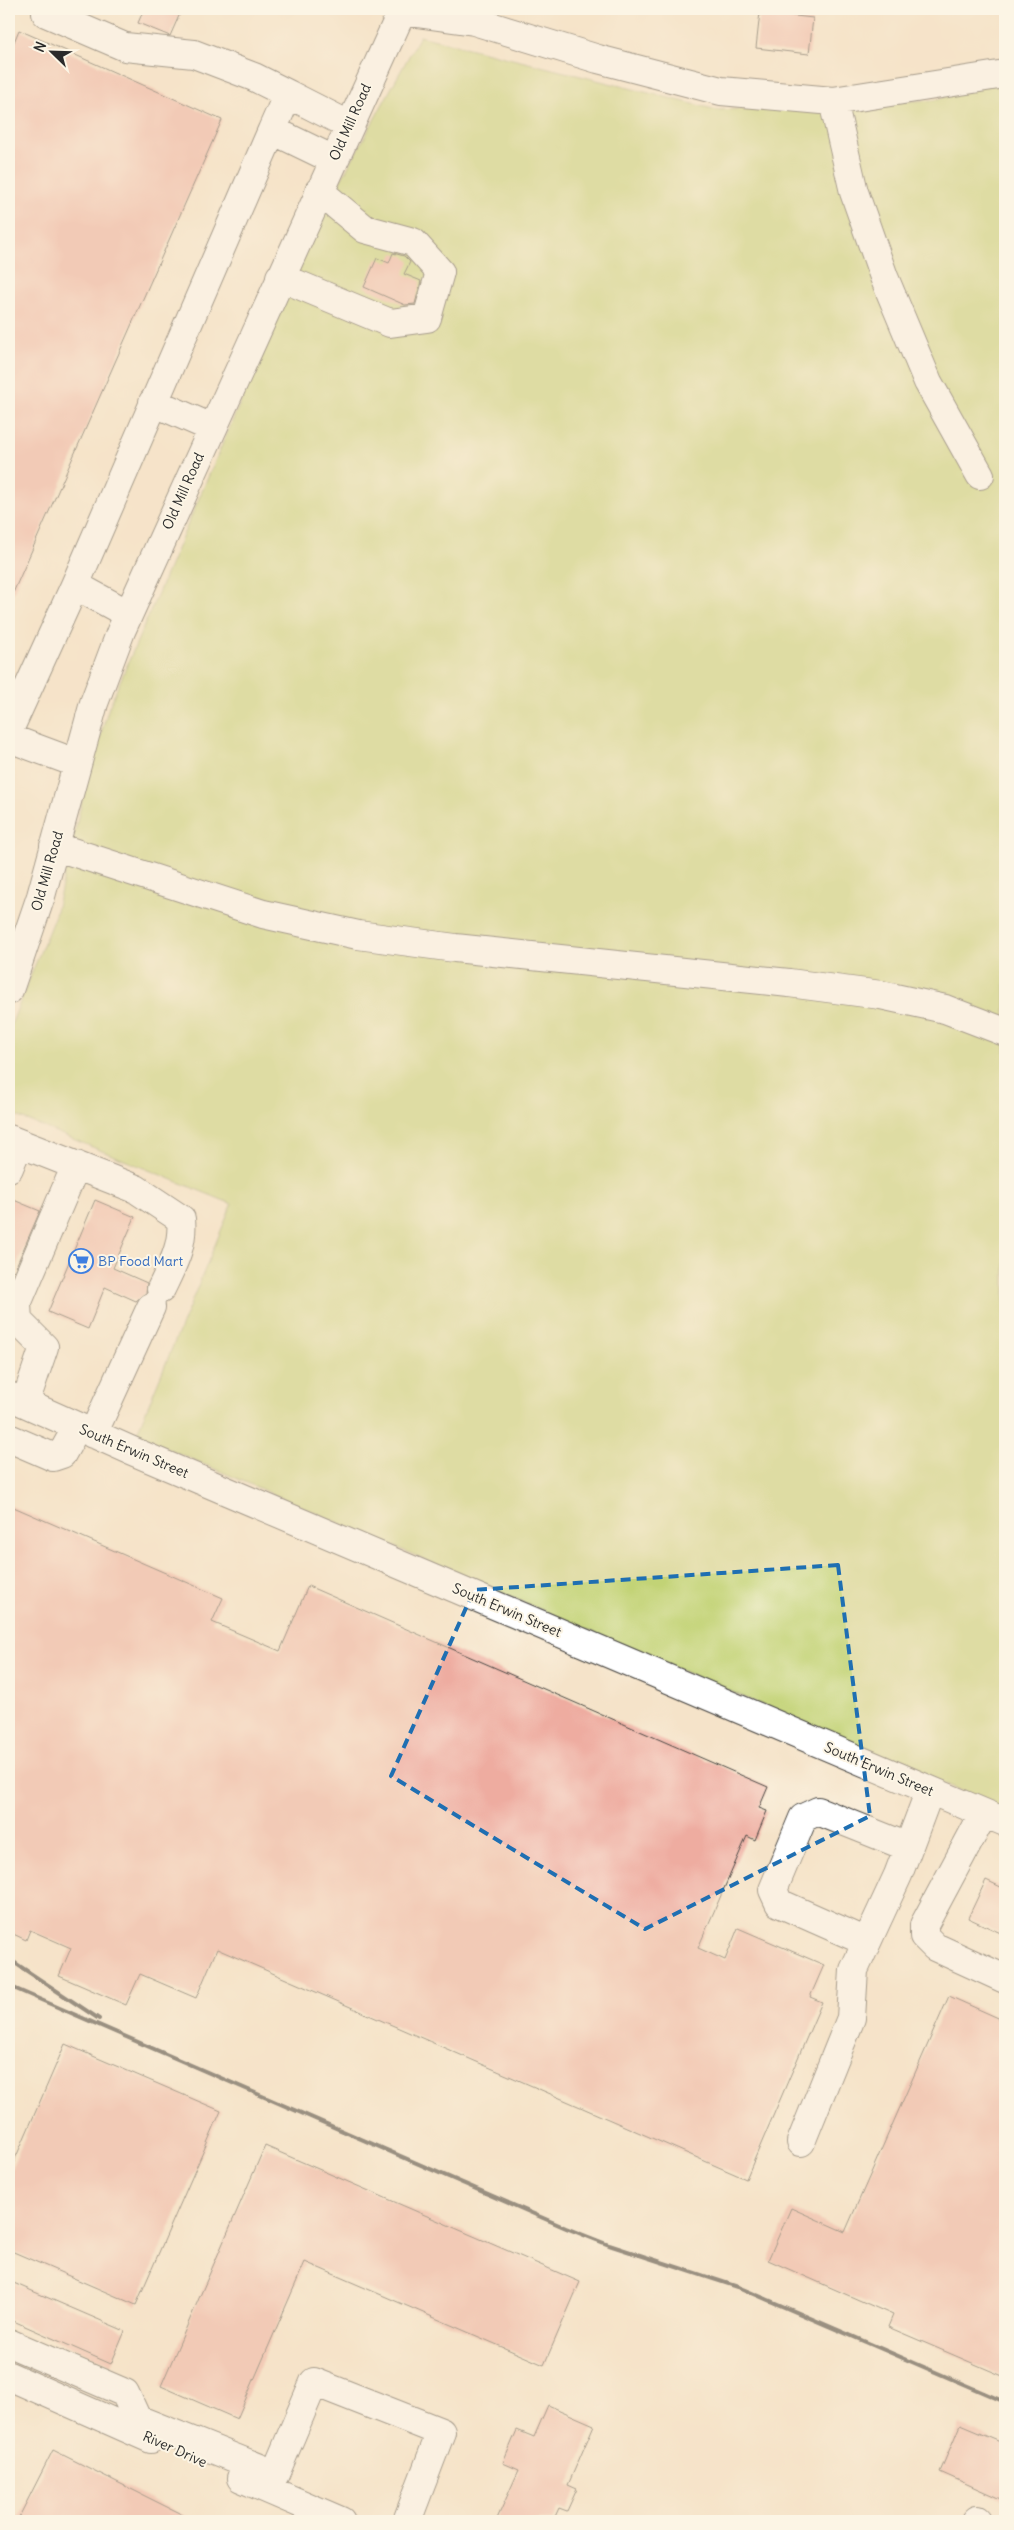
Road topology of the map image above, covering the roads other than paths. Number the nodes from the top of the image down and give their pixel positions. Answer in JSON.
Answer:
{"nodes":[{"id":1,"x":402,"y":10,"type":"edge"},
{"id":2,"x":46,"y":13,"type":"dead end"},
{"id":3,"x":1005,"y":74,"type":"edge"},
{"id":4,"x":288,"y":94,"type":"junction"},
{"id":5,"x":833,"y":101,"type":"junction"},
{"id":6,"x":349,"y":125,"type":"junction"},
{"id":7,"x":272,"y":130,"type":"junction"},
{"id":8,"x":334,"y":160,"type":"junction"},
{"id":9,"x":319,"y":191,"type":"junction"},
{"id":10,"x":280,"y":277,"type":"junction"},
{"id":11,"x":153,"y":402,"type":"junction"},
{"id":12,"x":212,"y":428,"type":"junction"},
{"id":13,"x":980,"y":475,"type":"dead end"},
{"id":14,"x":75,"y":585,"type":"junction"},
{"id":15,"x":128,"y":614,"type":"junction"},
{"id":16,"x":9,"y":730,"type":"edge"},
{"id":17,"x":9,"y":738,"type":"edge"},
{"id":18,"x":76,"y":763,"type":"junction"},
{"id":19,"x":54,"y":846,"type":"junction"},
{"id":20,"x":9,"y":990,"type":"edge"},
{"id":21,"x":1005,"y":1032,"type":"edge"},
{"id":22,"x":14,"y":1141,"type":"edge"},
{"id":23,"x":76,"y":1166,"type":"junction"},
{"id":24,"x":9,"y":1168,"type":"edge"},
{"id":25,"x":13,"y":1302,"type":"edge"},
{"id":26,"x":17,"y":1399,"type":"edge"},
{"id":27,"x":85,"y":1430,"type":"junction"},
{"id":28,"x":9,"y":1438,"type":"edge"},
{"id":29,"x":930,"y":1790,"type":"junction"},
{"id":30,"x":995,"y":1818,"type":"edge"},
{"id":31,"x":908,"y":1847,"type":"junction"},
{"id":32,"x":867,"y":1942,"type":"junction"},
{"id":33,"x":1005,"y":1978,"type":"edge"},
{"id":34,"x":801,"y":2142,"type":"dead end"},
{"id":35,"x":19,"y":2347,"type":"edge"},
{"id":36,"x":13,"y":2378,"type":"edge"},
{"id":37,"x":272,"y":2482,"type":"junction"},
{"id":38,"x":325,"y":2518,"type":"edge"},
{"id":39,"x":407,"y":2521,"type":"edge"}],
"edges":[{"from":1,"to":5,"type":"street"},
{"from":1,"to":6,"type":"street","name":"Old Mill Road"},
{"from":2,"to":4,"type":"street"},
{"from":3,"to":5,"type":"street"},
{"from":4,"to":6,"type":"street"},
{"from":4,"to":7,"type":"street"},
{"from":5,"to":13,"type":"street"},
{"from":6,"to":8,"type":"street","name":"Old Mill Road"},
{"from":7,"to":8,"type":"street"},
{"from":7,"to":11,"type":"street"},
{"from":8,"to":9,"type":"street","name":"Old Mill Road"},
{"from":9,"to":10,"type":"street","name":"Old Mill Road"},
{"from":9,"to":10,"type":"street"},
{"from":10,"to":12,"type":"street","name":"Old Mill Road"},
{"from":11,"to":12,"type":"street"},
{"from":11,"to":14,"type":"street"},
{"from":12,"to":15,"type":"street","name":"Old Mill Road"},
{"from":14,"to":15,"type":"street"},
{"from":14,"to":16,"type":"street"},
{"from":15,"to":18,"type":"street","name":"Old Mill Road"},
{"from":17,"to":18,"type":"street"},
{"from":18,"to":19,"type":"street","name":"Old Mill Road"},
{"from":19,"to":20,"type":"street","name":"Old Mill Road"},
{"from":19,"to":21,"type":"street"},
{"from":22,"to":23,"type":"street"},
{"from":22,"to":24,"type":"street"},
{"from":23,"to":25,"type":"street"},
{"from":23,"to":27,"type":"street"},
{"from":25,"to":26,"type":"street"},
{"from":26,"to":27,"type":"street","name":"South Erwin Street"},
{"from":27,"to":28,"type":"street"},
{"from":27,"to":29,"type":"street","name":"South Erwin Street"},
{"from":29,"to":30,"type":"street","name":"South Erwin Street"},
{"from":29,"to":31,"type":"street"},
{"from":30,"to":33,"type":"street"},
{"from":31,"to":32,"type":"street"},
{"from":31,"to":32,"type":"street"},
{"from":32,"to":34,"type":"street"},
{"from":35,"to":36,"type":"street"},
{"from":35,"to":37,"type":"street"},
{"from":36,"to":37,"type":"street","name":"River Drive"},
{"from":37,"to":38,"type":"street","name":"River Drive"},
{"from":37,"to":39,"type":"street"}]}
